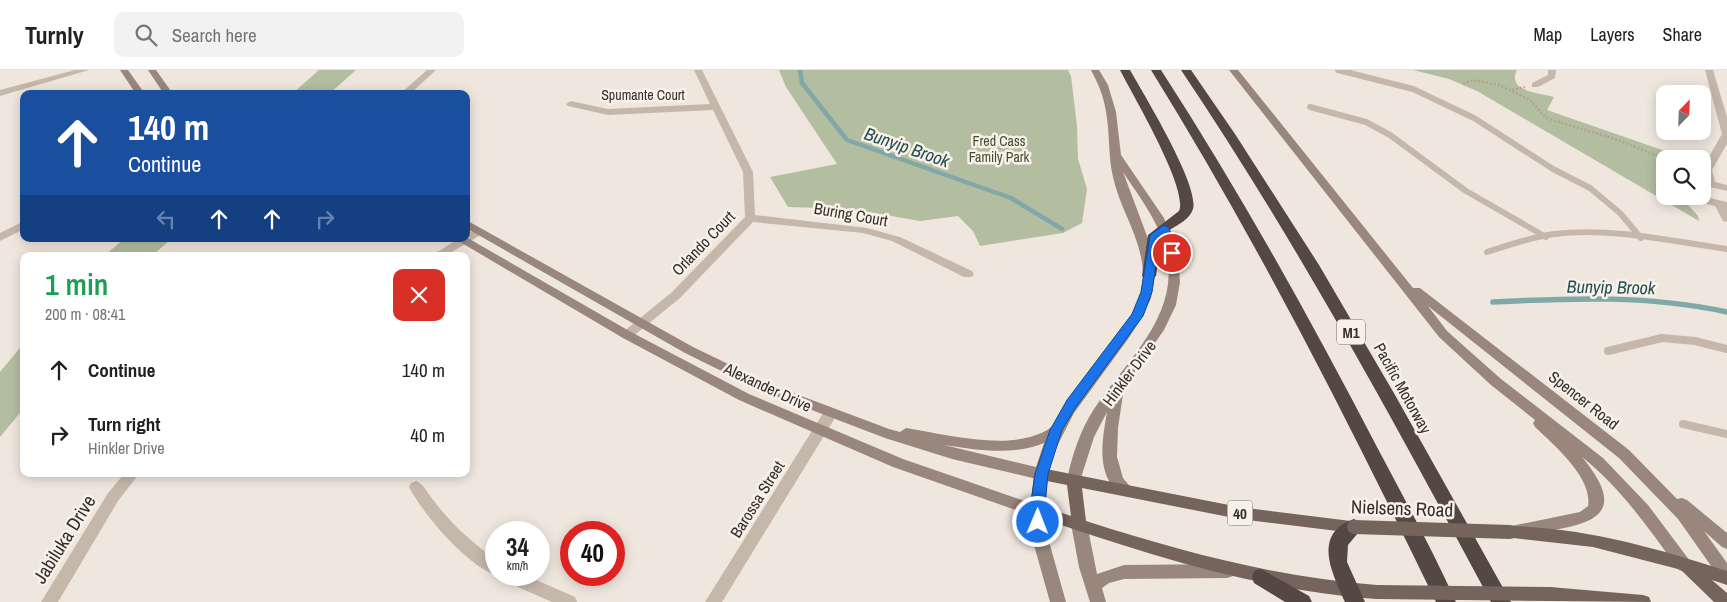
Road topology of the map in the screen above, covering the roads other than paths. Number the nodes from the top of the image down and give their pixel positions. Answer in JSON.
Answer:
{"nodes":[{"id":1,"x":85,"y":70,"type":"edge"},
{"id":2,"x":124,"y":70,"type":"edge"},
{"id":3,"x":152,"y":70,"type":"edge"},
{"id":4,"x":432,"y":70,"type":"edge"},
{"id":5,"x":698,"y":70,"type":"edge"},
{"id":6,"x":1095,"y":70,"type":"edge"},
{"id":7,"x":1125,"y":70,"type":"edge"},
{"id":8,"x":1156,"y":70,"type":"edge"},
{"id":9,"x":1186,"y":70,"type":"edge"},
{"id":10,"x":1234,"y":70,"type":"edge"},
{"id":11,"x":1338,"y":70,"type":"edge"},
{"id":12,"x":1552,"y":70,"type":"edge"},
{"id":13,"x":1709,"y":70,"type":"edge"},
{"id":14,"x":1535,"y":86,"type":"dead end"},
{"id":15,"x":138,"y":90,"type":"edge"},
{"id":16,"x":167,"y":90,"type":"edge"},
{"id":17,"x":409,"y":90,"type":"edge"},
{"id":18,"x":0,"y":94,"type":"edge"},
{"id":19,"x":571,"y":104,"type":"dead end"},
{"id":20,"x":715,"y":107,"type":"junction"},
{"id":21,"x":1310,"y":107,"type":"dead end"},
{"id":22,"x":1727,"y":135,"type":"edge"},
{"id":23,"x":1116,"y":155,"type":"junction"},
{"id":24,"x":1711,"y":163,"type":"edge"},
{"id":25,"x":1711,"y":183,"type":"edge"},
{"id":26,"x":1727,"y":188,"type":"edge"},
{"id":27,"x":1711,"y":200,"type":"edge"},
{"id":28,"x":1723,"y":205,"type":"edge"},
{"id":29,"x":750,"y":218,"type":"junction"},
{"id":30,"x":1727,"y":219,"type":"edge"},
{"id":31,"x":470,"y":225,"type":"edge"},
{"id":32,"x":20,"y":226,"type":"edge"},
{"id":33,"x":1164,"y":228,"type":"junction"},
{"id":34,"x":480,"y":231,"type":"junction"},
{"id":35,"x":2,"y":235,"type":"edge"},
{"id":36,"x":470,"y":236,"type":"edge"},
{"id":37,"x":1546,"y":236,"type":"junction"},
{"id":38,"x":1641,"y":238,"type":"junction"},
{"id":39,"x":459,"y":242,"type":"edge"},
{"id":40,"x":465,"y":242,"type":"edge"},
{"id":41,"x":1727,"y":249,"type":"edge"},
{"id":42,"x":443,"y":252,"type":"edge"},
{"id":43,"x":1487,"y":252,"type":"dead end"},
{"id":44,"x":968,"y":274,"type":"dead end"},
{"id":45,"x":1397,"y":275,"type":"junction"},
{"id":46,"x":1149,"y":276,"type":"junction"},
{"id":47,"x":642,"y":324,"type":"junction"},
{"id":48,"x":628,"y":335,"type":"junction"},
{"id":49,"x":1727,"y":349,"type":"edge"},
{"id":50,"x":1608,"y":351,"type":"dead end"},
{"id":51,"x":1496,"y":382,"type":"junction"},
{"id":52,"x":1119,"y":385,"type":"junction"},
{"id":53,"x":830,"y":414,"type":"junction"},
{"id":54,"x":853,"y":422,"type":"junction"},
{"id":55,"x":1683,"y":424,"type":"dead end"},
{"id":56,"x":820,"y":431,"type":"junction"},
{"id":57,"x":1056,"y":431,"type":"junction"},
{"id":58,"x":1727,"y":434,"type":"edge"},
{"id":59,"x":1638,"y":467,"type":"junction"},
{"id":60,"x":1041,"y":474,"type":"junction"},
{"id":61,"x":130,"y":477,"type":"edge"},
{"id":62,"x":1074,"y":480,"type":"junction"},
{"id":63,"x":416,"y":487,"type":"dead end"},
{"id":64,"x":1127,"y":491,"type":"junction"},
{"id":65,"x":1037,"y":511,"type":"junction"},
{"id":66,"x":1079,"y":524,"type":"junction"},
{"id":67,"x":1354,"y":527,"type":"junction"},
{"id":68,"x":1512,"y":532,"type":"junction"},
{"id":69,"x":1727,"y":542,"type":"edge"},
{"id":70,"x":485,"y":561,"type":"edge"},
{"id":71,"x":1685,"y":564,"type":"junction"},
{"id":72,"x":1230,"y":571,"type":"junction"},
{"id":73,"x":1261,"y":577,"type":"junction"},
{"id":74,"x":1727,"y":577,"type":"edge"},
{"id":75,"x":1092,"y":585,"type":"junction"},
{"id":76,"x":533,"y":586,"type":"edge"},
{"id":77,"x":1353,"y":596,"type":"edge"},
{"id":78,"x":49,"y":602,"type":"edge"},
{"id":79,"x":569,"y":602,"type":"edge"},
{"id":80,"x":713,"y":602,"type":"edge"},
{"id":81,"x":1058,"y":602,"type":"edge"},
{"id":82,"x":1098,"y":602,"type":"edge"},
{"id":83,"x":1302,"y":602,"type":"edge"},
{"id":84,"x":1446,"y":602,"type":"edge"},
{"id":85,"x":1501,"y":602,"type":"edge"},
{"id":86,"x":1643,"y":602,"type":"edge"},
{"id":87,"x":1725,"y":602,"type":"edge"}],
"edges":[{"from":1,"to":18,"type":"street"},
{"from":2,"to":15,"type":"street"},
{"from":3,"to":16,"type":"street"},
{"from":4,"to":17,"type":"street"},
{"from":5,"to":20,"type":"street","name":"Orlando Court"},
{"from":6,"to":23,"type":"street","name":"Hinkler Drive"},
{"from":7,"to":33,"type":"highway"},
{"from":8,"to":84,"type":"highway","number":"M1"},
{"from":9,"to":85,"type":"highway","name":"Pacific Motorway","number":"M1"},
{"from":10,"to":45,"type":"street","name":"Spencer Road"},
{"from":11,"to":38,"type":"lane"},
{"from":12,"to":14,"type":"street"},
{"from":13,"to":22,"type":"street"},
{"from":19,"to":20,"type":"street","name":"Spumante Court"},
{"from":20,"to":29,"type":"street","name":"Orlando Court"},
{"from":21,"to":37,"type":"lane"},
{"from":22,"to":24,"type":"street"},
{"from":23,"to":33,"type":"street","name":"Hinkler Drive"},
{"from":23,"to":46,"type":"street","name":"Hinkler Drive"},
{"from":25,"to":26,"type":"street"},
{"from":27,"to":28,"type":"street"},
{"from":28,"to":30,"type":"street"},
{"from":29,"to":44,"type":"street","name":"Buring Court"},
{"from":29,"to":47,"type":"street","name":"Orlando Court"},
{"from":31,"to":34,"type":"street","name":"Alexander Drive","number":"40"},
{"from":32,"to":35,"type":"street"},
{"from":33,"to":46,"type":"highway"},
{"from":33,"to":52,"type":"street","name":"Hinkler Drive"},
{"from":34,"to":36,"type":"street"},
{"from":34,"to":47,"type":"street","name":"Alexander Drive","number":"40"},
{"from":37,"to":38,"type":"lane"},
{"from":37,"to":43,"type":"lane"},
{"from":38,"to":41,"type":"lane"},
{"from":39,"to":42,"type":"street"},
{"from":40,"to":48,"type":"street","name":"Alexander Drive"},
{"from":45,"to":51,"type":"street","name":"Spencer Road"},
{"from":45,"to":59,"type":"street","name":"Spencer Road"},
{"from":46,"to":57,"type":"street","name":"Hinkler Drive"},
{"from":47,"to":48,"type":"street","name":"Orlando Court"},
{"from":47,"to":53,"type":"street","name":"Alexander Drive","number":"40"},
{"from":48,"to":56,"type":"street","name":"Alexander Drive"},
{"from":49,"to":50,"type":"lane"},
{"from":51,"to":68,"type":"street"},
{"from":51,"to":71,"type":"street","name":"Spencer Road"},
{"from":52,"to":62,"type":"street","name":"Hinkler Drive"},
{"from":52,"to":64,"type":"street"},
{"from":53,"to":54,"type":"street","name":"Alexander Drive","number":"40"},
{"from":53,"to":56,"type":"street","name":"Barossa Street"},
{"from":54,"to":57,"type":"street"},
{"from":54,"to":60,"type":"street","name":"Alexander Drive","number":"40"},
{"from":55,"to":58,"type":"lane"},
{"from":56,"to":65,"type":"street","name":"Alexander Drive"},
{"from":56,"to":80,"type":"street","name":"Barossa Street"},
{"from":57,"to":60,"type":"street","name":"Hinkler Drive"},
{"from":59,"to":69,"type":"street"},
{"from":59,"to":74,"type":"street","name":"Spencer Road"},
{"from":60,"to":62,"type":"main road","number":"40"},
{"from":60,"to":65,"type":"main road","name":"Hinkler Drive"},
{"from":61,"to":78,"type":"street","name":"Jabiluka Drive"},
{"from":62,"to":64,"type":"main road","name":"Nielsens Road","number":"40"},
{"from":62,"to":66,"type":"main road","name":"Hinkler Drive"},
{"from":63,"to":70,"type":"street"},
{"from":64,"to":67,"type":"main road","name":"Nielsens Road","number":"40"},
{"from":65,"to":66,"type":"main road","name":"Alexander Drive"},
{"from":65,"to":81,"type":"street","name":"Hinkler Drive"},
{"from":66,"to":72,"type":"main road"},
{"from":66,"to":75,"type":"street","name":"Hinkler Drive"},
{"from":67,"to":68,"type":"main road","name":"Nielsens Road","number":"40","bridge":true},
{"from":67,"to":77,"type":"highway"},
{"from":68,"to":71,"type":"main road","name":"Nielsens Road","number":"40"},
{"from":71,"to":74,"type":"main road","name":"Nielsens Road","number":"40"},
{"from":71,"to":87,"type":"main road"},
{"from":72,"to":73,"type":"main road"},
{"from":72,"to":75,"type":"street"},
{"from":73,"to":77,"type":"main road"},
{"from":73,"to":83,"type":"highway"},
{"from":75,"to":82,"type":"street","name":"Hinkler Drive"},
{"from":76,"to":79,"type":"street"},
{"from":77,"to":86,"type":"main road","bridge":true}]}
